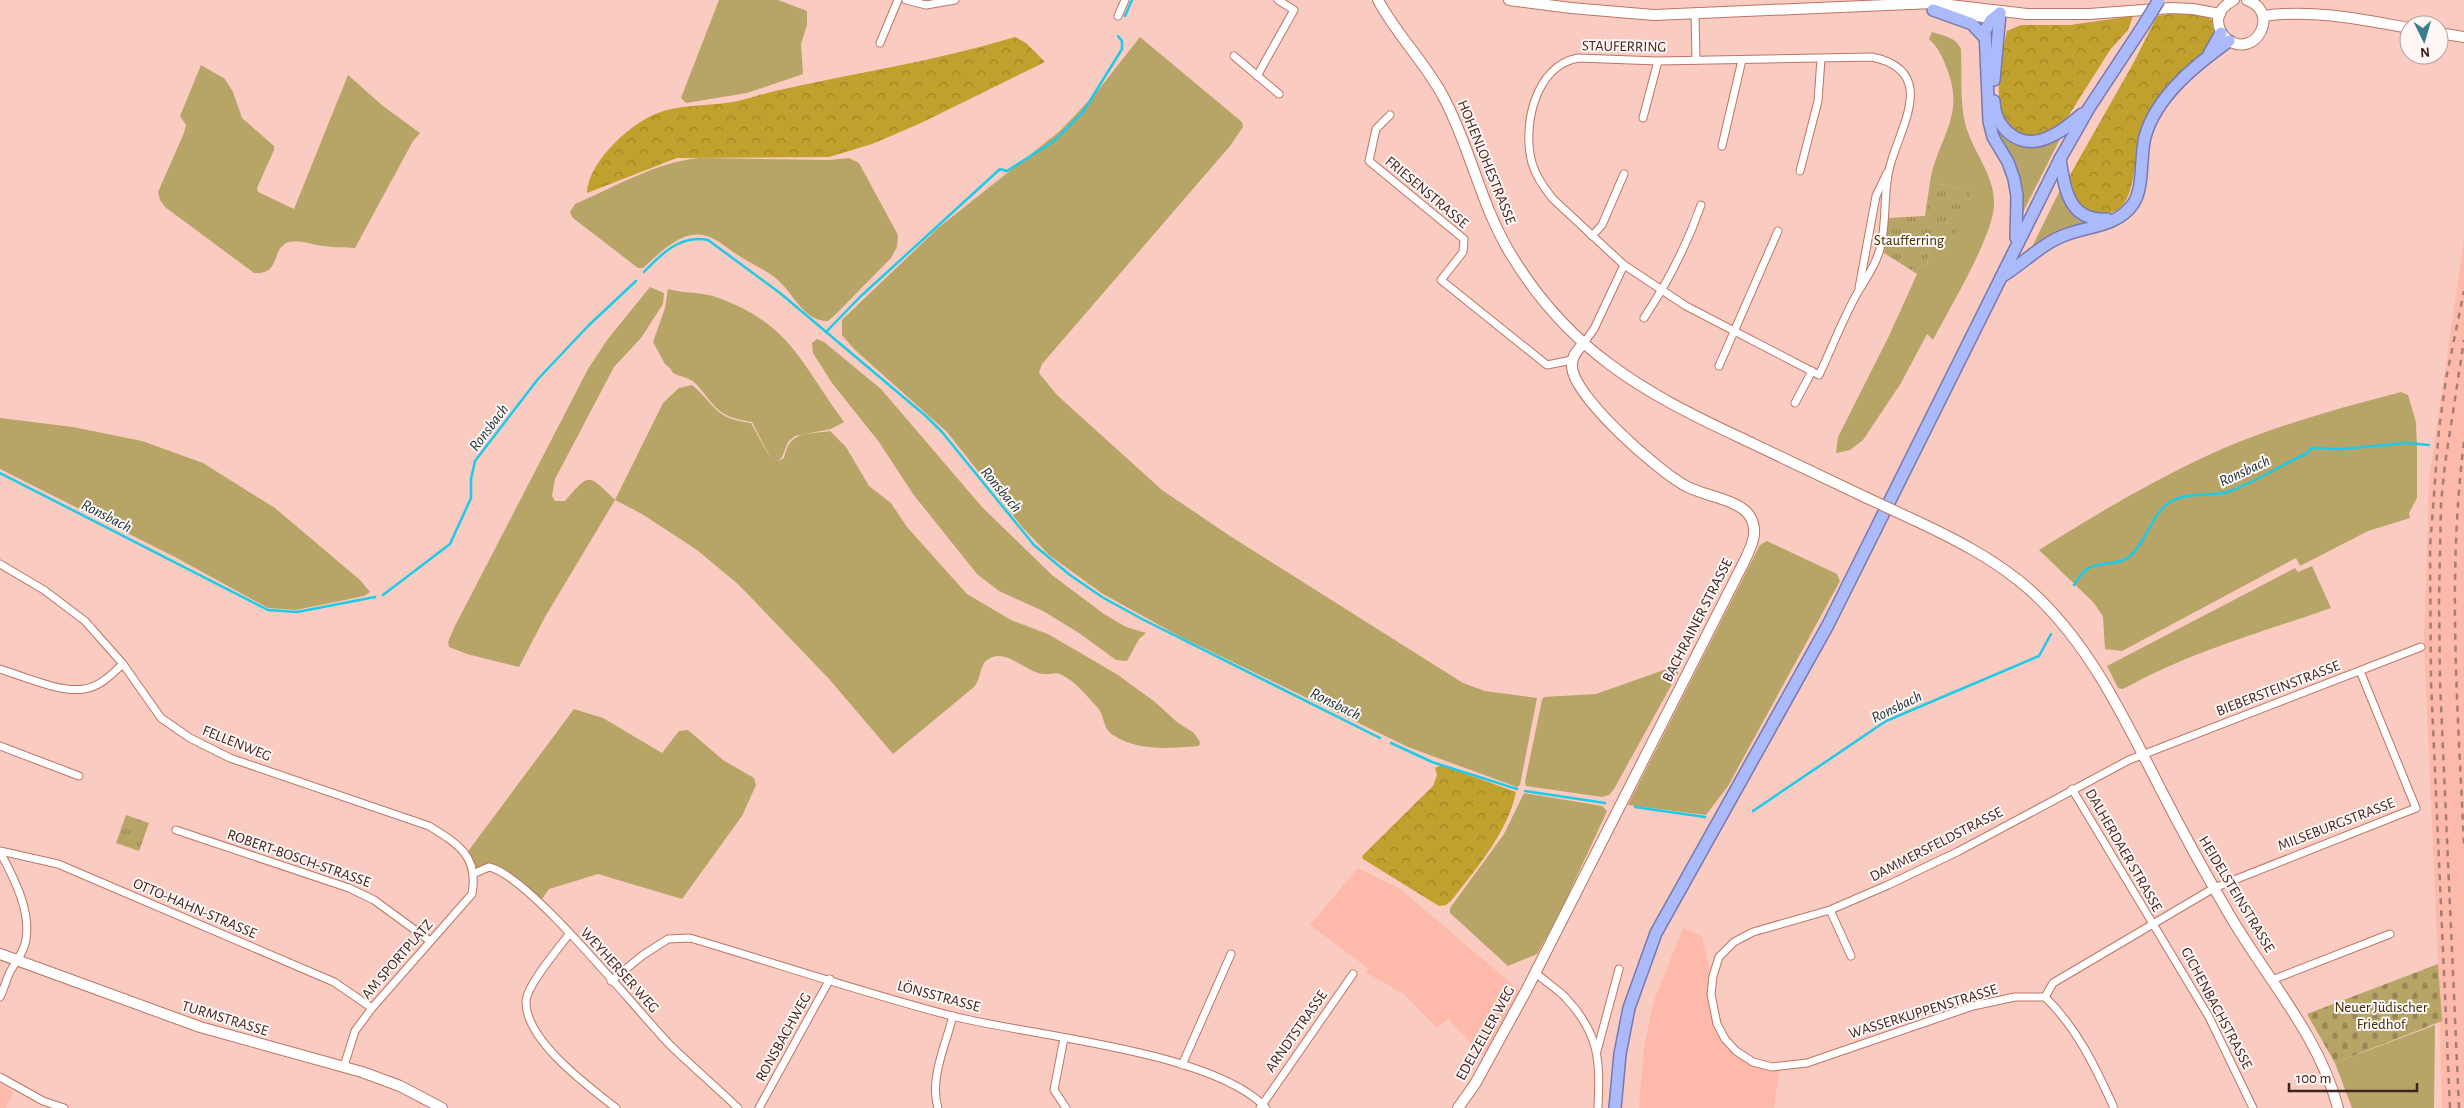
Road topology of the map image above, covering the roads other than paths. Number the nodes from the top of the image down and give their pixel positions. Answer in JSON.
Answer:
{"nodes":[{"id":1,"x":898,"y":0,"type":"edge"},
{"id":2,"x":906,"y":0,"type":"edge"},
{"id":3,"x":955,"y":0,"type":"edge"},
{"id":4,"x":1125,"y":0,"type":"edge"},
{"id":5,"x":1278,"y":0,"type":"edge"},
{"id":6,"x":1378,"y":0,"type":"edge"},
{"id":7,"x":1508,"y":0,"type":"edge"},
{"id":8,"x":2159,"y":0,"type":"edge"},
{"id":9,"x":2234,"y":0,"type":"edge"},
{"id":10,"x":2247,"y":0,"type":"edge"},
{"id":11,"x":1908,"y":4,"type":"junction"},
{"id":12,"x":1933,"y":10,"type":"junction"},
{"id":13,"x":2000,"y":13,"type":"junction"},
{"id":14,"x":1695,"y":14,"type":"junction"},
{"id":15,"x":2220,"y":14,"type":"junction"},
{"id":16,"x":1118,"y":16,"type":"dead end"},
{"id":17,"x":2263,"y":16,"type":"junction"},
{"id":18,"x":2399,"y":26,"type":"edge"},
{"id":19,"x":2449,"y":34,"type":"edge"},
{"id":20,"x":2464,"y":36,"type":"edge"},
{"id":21,"x":2225,"y":37,"type":"junction"},
{"id":22,"x":1985,"y":38,"type":"junction"},
{"id":23,"x":880,"y":43,"type":"dead end"},
{"id":24,"x":1234,"y":56,"type":"dead end"},
{"id":25,"x":1822,"y":59,"type":"junction"},
{"id":26,"x":1696,"y":60,"type":"junction"},
{"id":27,"x":1742,"y":60,"type":"junction"},
{"id":28,"x":1658,"y":61,"type":"junction"},
{"id":29,"x":1257,"y":76,"type":"junction"},
{"id":30,"x":1279,"y":94,"type":"dead end"},
{"id":31,"x":2090,"y":108,"type":"junction"},
{"id":32,"x":1390,"y":115,"type":"dead end"},
{"id":33,"x":1643,"y":118,"type":"dead end"},
{"id":34,"x":1722,"y":146,"type":"dead end"},
{"id":35,"x":2060,"y":158,"type":"junction"},
{"id":36,"x":1890,"y":166,"type":"junction"},
{"id":37,"x":1800,"y":171,"type":"dead end"},
{"id":38,"x":1624,"y":174,"type":"dead end"},
{"id":39,"x":1701,"y":204,"type":"dead end"},
{"id":40,"x":2120,"y":216,"type":"junction"},
{"id":41,"x":1778,"y":231,"type":"dead end"},
{"id":42,"x":1592,"y":236,"type":"junction"},
{"id":43,"x":2015,"y":247,"type":"junction"},
{"id":44,"x":1624,"y":265,"type":"junction"},
{"id":45,"x":2001,"y":277,"type":"junction"},
{"id":46,"x":1662,"y":290,"type":"junction"},
{"id":47,"x":1857,"y":294,"type":"junction"},
{"id":48,"x":1644,"y":318,"type":"dead end"},
{"id":49,"x":1735,"y":330,"type":"junction"},
{"id":50,"x":1583,"y":344,"type":"junction"},
{"id":51,"x":1572,"y":360,"type":"junction"},
{"id":52,"x":1719,"y":366,"type":"dead end"},
{"id":53,"x":1812,"y":371,"type":"junction"},
{"id":54,"x":1795,"y":403,"type":"dead end"},
{"id":55,"x":1910,"y":518,"type":"joint"},
{"id":56,"x":0,"y":564,"type":"edge"},
{"id":57,"x":2421,"y":647,"type":"dead end"},
{"id":58,"x":123,"y":664,"type":"junction"},
{"id":59,"x":0,"y":669,"type":"edge"},
{"id":60,"x":2360,"y":671,"type":"junction"},
{"id":61,"x":0,"y":746,"type":"edge"},
{"id":62,"x":2144,"y":754,"type":"junction"},
{"id":63,"x":79,"y":776,"type":"dead end"},
{"id":64,"x":2072,"y":789,"type":"junction"},
{"id":65,"x":176,"y":830,"type":"dead end"},
{"id":66,"x":0,"y":851,"type":"edge"},
{"id":67,"x":475,"y":873,"type":"junction"},
{"id":68,"x":2214,"y":888,"type":"junction"},
{"id":69,"x":1830,"y":910,"type":"junction"},
{"id":70,"x":2152,"y":924,"type":"junction"},
{"id":71,"x":569,"y":934,"type":"junction"},
{"id":72,"x":2390,"y":934,"type":"dead end"},
{"id":73,"x":430,"y":941,"type":"junction"},
{"id":74,"x":1734,"y":942,"type":"joint"},
{"id":75,"x":0,"y":954,"type":"edge"},
{"id":76,"x":1231,"y":954,"type":"dead end"},
{"id":77,"x":1851,"y":956,"type":"dead end"},
{"id":78,"x":18,"y":960,"type":"junction"},
{"id":79,"x":1619,"y":969,"type":"dead end"},
{"id":80,"x":1535,"y":972,"type":"junction"},
{"id":81,"x":1353,"y":974,"type":"dead end"},
{"id":82,"x":830,"y":979,"type":"junction"},
{"id":83,"x":2272,"y":980,"type":"junction"},
{"id":84,"x":611,"y":981,"type":"junction"},
{"id":85,"x":0,"y":997,"type":"edge"},
{"id":86,"x":2045,"y":997,"type":"junction"},
{"id":87,"x":372,"y":1008,"type":"junction"},
{"id":88,"x":953,"y":1016,"type":"junction"},
{"id":89,"x":1064,"y":1038,"type":"junction"},
{"id":90,"x":1597,"y":1052,"type":"junction"},
{"id":91,"x":1182,"y":1065,"type":"junction"},
{"id":92,"x":344,"y":1066,"type":"junction"},
{"id":93,"x":0,"y":1077,"type":"edge"},
{"id":94,"x":1263,"y":1107,"type":"edge"},
{"id":95,"x":64,"y":1108,"type":"edge"},
{"id":96,"x":442,"y":1108,"type":"edge"},
{"id":97,"x":616,"y":1108,"type":"edge"},
{"id":98,"x":738,"y":1108,"type":"edge"},
{"id":99,"x":759,"y":1108,"type":"edge"},
{"id":100,"x":938,"y":1108,"type":"edge"},
{"id":101,"x":1066,"y":1108,"type":"edge"},
{"id":102,"x":1458,"y":1108,"type":"edge"},
{"id":103,"x":1598,"y":1108,"type":"edge"},
{"id":104,"x":1614,"y":1108,"type":"edge"},
{"id":105,"x":2114,"y":1108,"type":"edge"},
{"id":106,"x":2253,"y":1108,"type":"edge"},
{"id":107,"x":2338,"y":1108,"type":"edge"}],
"edges":[{"from":1,"to":23,"type":"street"},
{"from":2,"to":3,"type":"street"},
{"from":4,"to":16,"type":"street"},
{"from":5,"to":29,"type":"street"},
{"from":6,"to":50,"type":"main road","name":"HOHENLOHESTRASSE"},
{"from":7,"to":14,"type":"main road"},
{"from":8,"to":31,"type":"highway","bridge":true},
{"from":9,"to":15,"type":"main road"},
{"from":10,"to":17,"type":"main road"},
{"from":11,"to":12,"type":"main road"},
{"from":11,"to":13,"type":"main road"},
{"from":11,"to":14,"type":"main road"},
{"from":12,"to":13,"type":"main road"},
{"from":12,"to":22,"type":"highway"},
{"from":13,"to":15,"type":"main road"},
{"from":13,"to":22,"type":"highway"},
{"from":13,"to":31,"type":"highway"},
{"from":14,"to":26,"type":"street"},
{"from":15,"to":21,"type":"main road"},
{"from":17,"to":18,"type":"main road"},
{"from":17,"to":21,"type":"main road"},
{"from":19,"to":20,"type":"main road"},
{"from":21,"to":40,"type":"highway"},
{"from":22,"to":43,"type":"highway"},
{"from":24,"to":29,"type":"street"},
{"from":25,"to":27,"type":"street","name":"STAUFERRING"},
{"from":25,"to":36,"type":"street","name":"STAUFERRING"},
{"from":25,"to":37,"type":"street"},
{"from":26,"to":27,"type":"street","name":"STAUFERRING"},
{"from":26,"to":28,"type":"street","name":"STAUFERRING"},
{"from":27,"to":34,"type":"street"},
{"from":28,"to":33,"type":"street"},
{"from":28,"to":42,"type":"street","name":"STAUFERRING"},
{"from":29,"to":30,"type":"street"},
{"from":31,"to":35,"type":"highway"},
{"from":32,"to":51,"type":"street","name":"FRIESENSTRASSE"},
{"from":35,"to":40,"type":"highway"},
{"from":35,"to":43,"type":"highway"},
{"from":36,"to":47,"type":"street","name":"STAUFERRING"},
{"from":36,"to":47,"type":"street","name":"STAUFERRING"},
{"from":38,"to":42,"type":"street"},
{"from":39,"to":46,"type":"street"},
{"from":40,"to":45,"type":"highway"},
{"from":41,"to":49,"type":"street"},
{"from":42,"to":44,"type":"street","name":"STAUFERRING"},
{"from":43,"to":45,"type":"highway"},
{"from":44,"to":46,"type":"street","name":"STAUFERRING"},
{"from":44,"to":50,"type":"street"},
{"from":45,"to":104,"type":"highway"},
{"from":46,"to":48,"type":"street"},
{"from":46,"to":49,"type":"street","name":"STAUFERRING"},
{"from":47,"to":53,"type":"street","name":"STAUFERRING"},
{"from":49,"to":52,"type":"street"},
{"from":49,"to":53,"type":"street","name":"STAUFERRING"},
{"from":50,"to":51,"type":"main road"},
{"from":50,"to":55,"type":"main road","name":"HOHENLOHESTRASSE","bridge":true},
{"from":51,"to":80,"type":"main road","name":"BACHRAINER STRASSE"},
{"from":53,"to":54,"type":"street","name":"STAUFERRING"},
{"from":55,"to":62,"type":"main road","name":"HEIDELSTEINSTRASSE"},
{"from":56,"to":58,"type":"street","name":"FELLENWEG"},
{"from":57,"to":60,"type":"street","name":"BIEBERSTEINSTRASSE"},
{"from":58,"to":59,"type":"street"},
{"from":58,"to":67,"type":"street","name":"FELLENWEG"},
{"from":60,"to":62,"type":"street","name":"BIEBERSTEINSTRASSE"},
{"from":60,"to":68,"type":"street","name":"MILSEBURGSTRASSE"},
{"from":61,"to":63,"type":"street"},
{"from":62,"to":64,"type":"street","name":"DAMMERSFELDSTRASSE"},
{"from":62,"to":68,"type":"main road","name":"HEIDELSTEINSTRASSE"},
{"from":64,"to":69,"type":"street","name":"DAMMERSFELDSTRASSE"},
{"from":64,"to":70,"type":"street","name":"DALHERDAER STRASSE"},
{"from":65,"to":73,"type":"street","name":"ROBERT-BOSCH-STRASSE"},
{"from":66,"to":78,"type":"street"},
{"from":66,"to":87,"type":"street","name":"OTTO-HAHN-STRASSE"},
{"from":67,"to":71,"type":"street","name":"WEYHERSER WEG"},
{"from":67,"to":73,"type":"street","name":"AM SPORTPLATZ"},
{"from":68,"to":70,"type":"street"},
{"from":68,"to":83,"type":"main road","name":"HEIDELSTEINSTRASSE"},
{"from":69,"to":74,"type":"street","name":"DAMMERSFELDSTRASSE"},
{"from":69,"to":77,"type":"street"},
{"from":70,"to":86,"type":"street"},
{"from":70,"to":106,"type":"street","name":"GICHENBACHSTRASSE"},
{"from":71,"to":84,"type":"street","name":"WEYHERSER WEG"},
{"from":71,"to":97,"type":"street"},
{"from":72,"to":83,"type":"street"},
{"from":73,"to":87,"type":"street","name":"AM SPORTPLATZ"},
{"from":74,"to":86,"type":"street","name":"WASSERKUPPENSTRASSE"},
{"from":75,"to":78,"type":"main road","name":"TURMSTRASSE"},
{"from":76,"to":91,"type":"street"},
{"from":78,"to":85,"type":"street"},
{"from":78,"to":92,"type":"main road","name":"TURMSTRASSE"},
{"from":79,"to":90,"type":"street"},
{"from":80,"to":90,"type":"street"},
{"from":80,"to":102,"type":"main road","name":"EDELZELLER WEG"},
{"from":81,"to":94,"type":"street","name":"ARNDTSTRASSE"},
{"from":82,"to":84,"type":"street","name":"LÖNSSTRASSE"},
{"from":82,"to":88,"type":"street","name":"LÖNSSTRASSE"},
{"from":82,"to":99,"type":"street","name":"RONSBACHWEG"},
{"from":83,"to":107,"type":"main road","name":"HEIDELSTEINSTRASSE"},
{"from":84,"to":98,"type":"street","name":"WEYHERSER WEG"},
{"from":86,"to":105,"type":"street"},
{"from":87,"to":92,"type":"street","name":"AM SPORTPLATZ"},
{"from":88,"to":89,"type":"street","name":"LÖNSSTRASSE"},
{"from":88,"to":100,"type":"street"},
{"from":89,"to":91,"type":"street","name":"LÖNSSTRASSE"},
{"from":89,"to":101,"type":"street"},
{"from":90,"to":103,"type":"street"},
{"from":91,"to":94,"type":"street","name":"LÖNSSTRASSE"},
{"from":92,"to":96,"type":"main road","name":"TURMSTRASSE"},
{"from":93,"to":95,"type":"street"}]}
